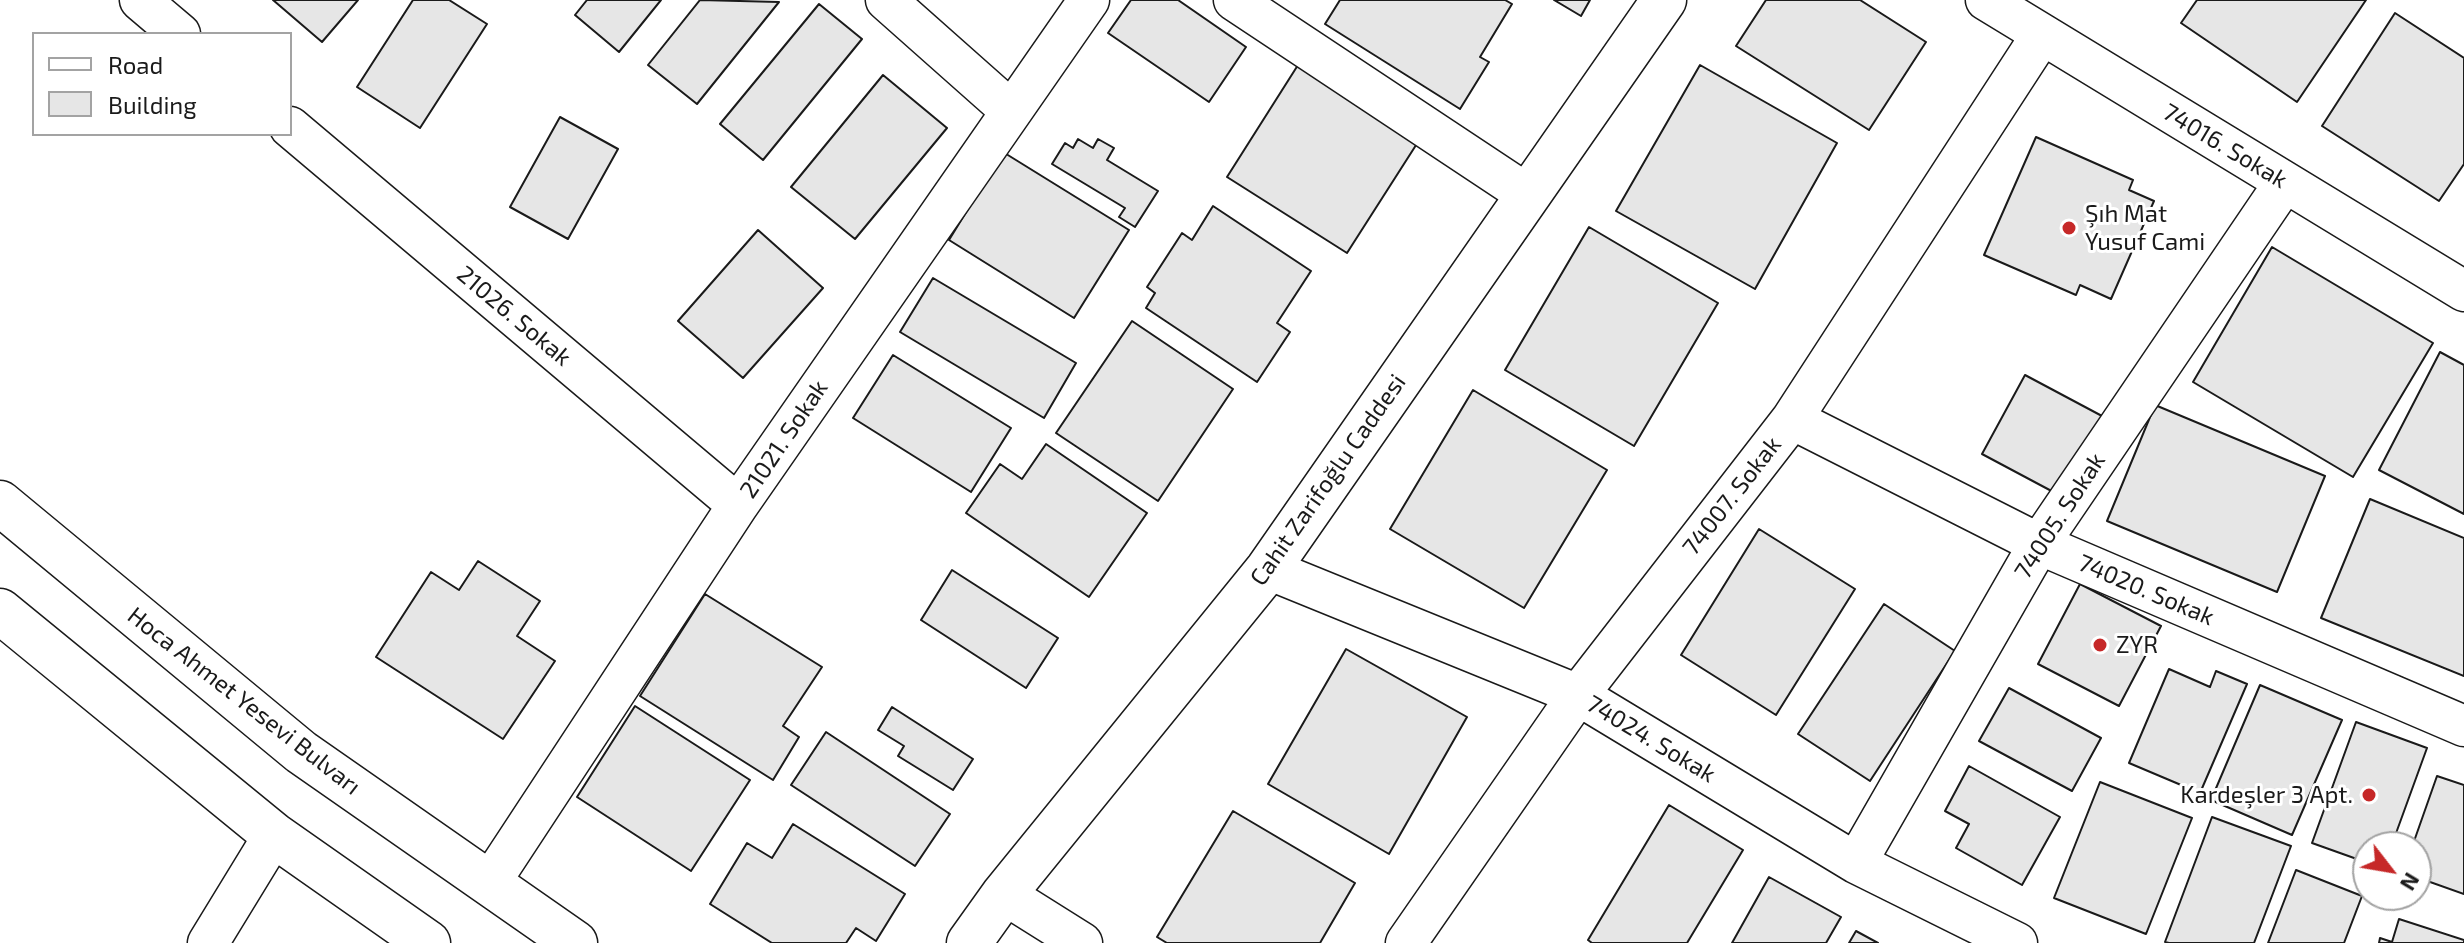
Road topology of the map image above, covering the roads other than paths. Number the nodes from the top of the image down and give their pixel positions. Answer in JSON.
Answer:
{"nodes":[{"id":1,"x":140,"y":0,"type":"edge"},
{"id":2,"x":886,"y":0,"type":"edge"},
{"id":3,"x":1089,"y":0,"type":"edge"},
{"id":4,"x":1234,"y":0,"type":"edge"},
{"id":5,"x":1664,"y":0,"type":"edge"},
{"id":6,"x":1986,"y":0,"type":"edge"},
{"id":7,"x":178,"y":32,"type":"edge"},
{"id":8,"x":2041,"y":36,"type":"junction"},
{"id":9,"x":1010,"y":110,"type":"junction"},
{"id":10,"x":292,"y":129,"type":"edge"},
{"id":11,"x":2285,"y":182,"type":"junction"},
{"id":12,"x":1528,"y":195,"type":"junction"},
{"id":13,"x":2464,"y":291,"type":"edge"},
{"id":14,"x":1792,"y":419,"type":"junction"},
{"id":15,"x":0,"y":503,"type":"edge"},
{"id":16,"x":738,"y":505,"type":"junction"},
{"id":17,"x":2039,"y":544,"type":"junction"},
{"id":18,"x":1268,"y":569,"type":"junction"},
{"id":19,"x":0,"y":611,"type":"edge"},
{"id":20,"x":1578,"y":695,"type":"junction"},
{"id":21,"x":2464,"y":726,"type":"edge"},
{"id":22,"x":274,"y":835,"type":"junction"},
{"id":23,"x":1856,"y":863,"type":"junction"},
{"id":24,"x":489,"y":884,"type":"junction"},
{"id":25,"x":1004,"y":894,"type":"junction"},
{"id":26,"x":208,"y":943,"type":"edge"},
{"id":27,"x":428,"y":943,"type":"edge"},
{"id":28,"x":575,"y":943,"type":"edge"},
{"id":29,"x":969,"y":943,"type":"edge"},
{"id":30,"x":1082,"y":943,"type":"edge"},
{"id":31,"x":1406,"y":943,"type":"edge"},
{"id":32,"x":2017,"y":943,"type":"edge"}],
"edges":[{"from":1,"to":7,"type":"street"},
{"from":2,"to":9,"type":"street"},
{"from":3,"to":9,"type":"street","name":"21021. Sokak"},
{"from":4,"to":12,"type":"street"},
{"from":5,"to":12,"type":"main road","name":"Cahit Zarifoğlu Caddesi"},
{"from":6,"to":8,"type":"street","name":"74016. Sokak"},
{"from":8,"to":11,"type":"street","name":"74016. Sokak"},
{"from":8,"to":14,"type":"street","name":"74007. Sokak"},
{"from":9,"to":16,"type":"street","name":"21021. Sokak"},
{"from":10,"to":16,"type":"street","name":"21026. Sokak"},
{"from":11,"to":13,"type":"street","name":"74016. Sokak"},
{"from":11,"to":17,"type":"street","name":"74005. Sokak"},
{"from":12,"to":18,"type":"main road","name":"Cahit Zarifoğlu Caddesi"},
{"from":14,"to":17,"type":"street","name":"74020. Sokak"},
{"from":14,"to":20,"type":"street","name":"74007. Sokak"},
{"from":15,"to":24,"type":"main road","name":"Hoca Ahmet Yesevi Bulvarı"},
{"from":16,"to":24,"type":"street","name":"21021. Sokak"},
{"from":17,"to":21,"type":"street","name":"74020. Sokak"},
{"from":17,"to":23,"type":"street","name":"74005. Sokak"},
{"from":18,"to":20,"type":"street","name":"74024. Sokak"},
{"from":18,"to":25,"type":"main road","name":"Cahit Zarifoğlu Caddesi"},
{"from":19,"to":22,"type":"main road"},
{"from":20,"to":23,"type":"street","name":"74024. Sokak"},
{"from":20,"to":31,"type":"street","name":"74007. Sokak"},
{"from":22,"to":26,"type":"street"},
{"from":22,"to":27,"type":"main road"},
{"from":23,"to":32,"type":"street","name":"74024. Sokak"},
{"from":24,"to":28,"type":"main road","name":"Hoca Ahmet Yesevi Bulvarı"},
{"from":25,"to":29,"type":"main road","name":"Cahit Zarifoğlu Caddesi"},
{"from":25,"to":30,"type":"street"}]}
